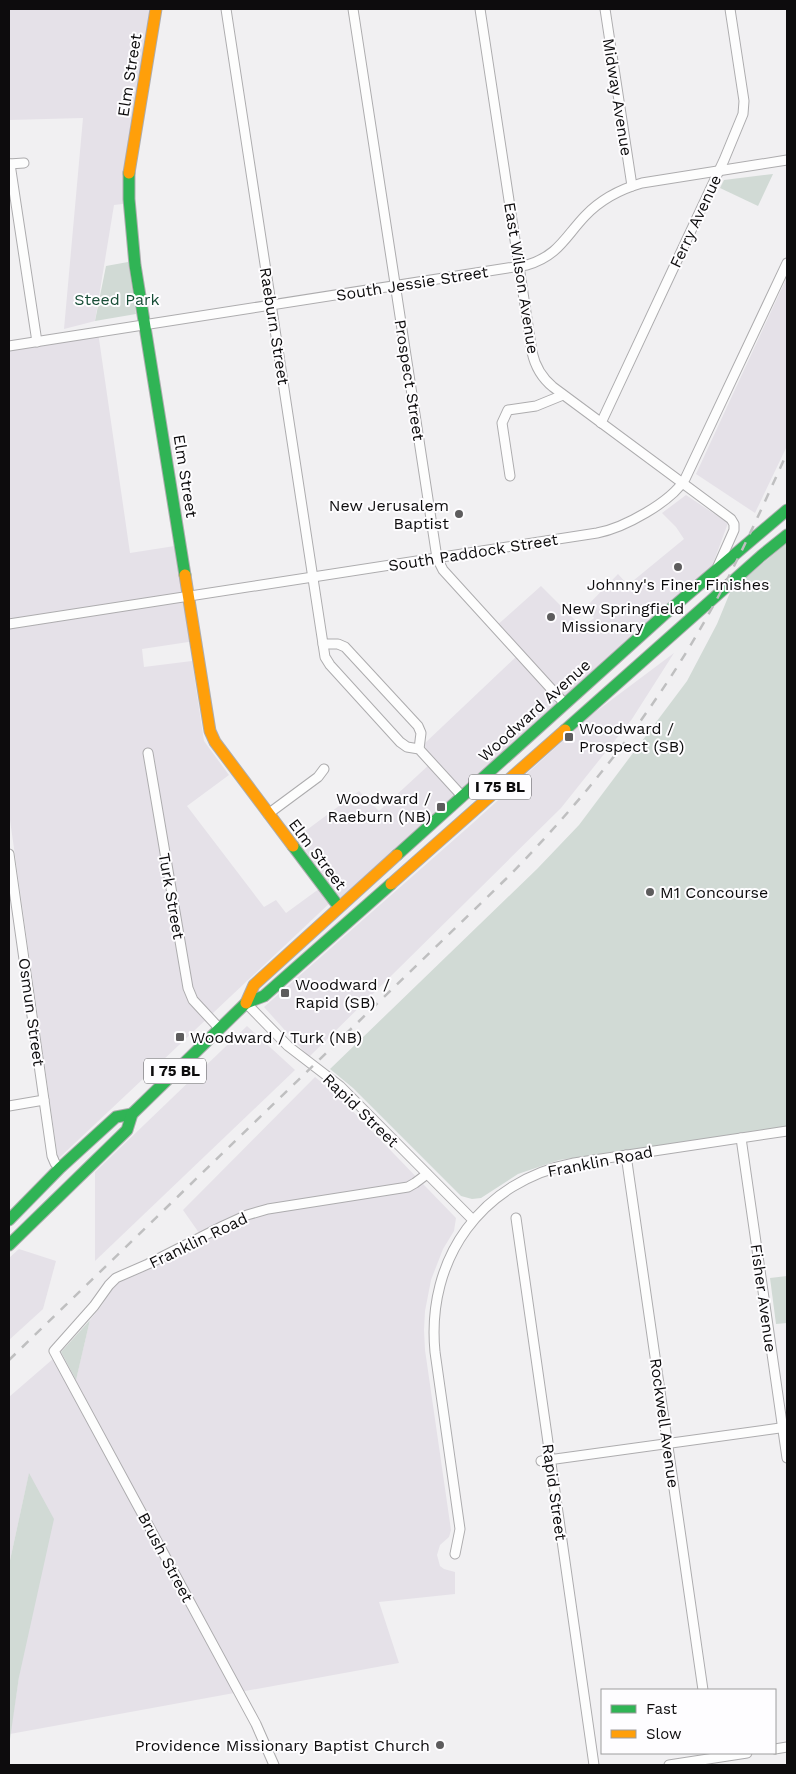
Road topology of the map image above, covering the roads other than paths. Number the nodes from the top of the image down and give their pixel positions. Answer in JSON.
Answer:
{"nodes":[{"id":1,"x":156,"y":9,"type":"edge"},
{"id":2,"x":226,"y":9,"type":"edge"},
{"id":3,"x":353,"y":9,"type":"edge"},
{"id":4,"x":480,"y":9,"type":"edge"},
{"id":5,"x":605,"y":9,"type":"edge"},
{"id":6,"x":730,"y":9,"type":"edge"},
{"id":7,"x":787,"y":160,"type":"edge"},
{"id":8,"x":24,"y":163,"type":"dead end"},
{"id":9,"x":9,"y":164,"type":"edge"},
{"id":10,"x":719,"y":171,"type":"junction"},
{"id":11,"x":632,"y":186,"type":"junction"},
{"id":12,"x":787,"y":262,"type":"edge"},
{"id":13,"x":520,"y":267,"type":"junction"},
{"id":14,"x":396,"y":286,"type":"junction"},
{"id":15,"x":271,"y":305,"type":"junction"},
{"id":16,"x":145,"y":325,"type":"junction"},
{"id":17,"x":37,"y":342,"type":"junction"},
{"id":18,"x":9,"y":346,"type":"edge"},
{"id":19,"x":563,"y":395,"type":"junction"},
{"id":20,"x":600,"y":423,"type":"junction"},
{"id":21,"x":510,"y":476,"type":"dead end"},
{"id":22,"x":682,"y":484,"type":"junction"},
{"id":23,"x":787,"y":510,"type":"edge"},
{"id":24,"x":787,"y":535,"type":"edge"},
{"id":25,"x":437,"y":558,"type":"junction"},
{"id":26,"x":717,"y":569,"type":"junction"},
{"id":27,"x":313,"y":577,"type":"junction"},
{"id":28,"x":189,"y":597,"type":"junction"},
{"id":29,"x":9,"y":624,"type":"edge"},
{"id":30,"x":323,"y":644,"type":"junction"},
{"id":31,"x":565,"y":704,"type":"junction"},
{"id":32,"x":419,"y":749,"type":"junction"},
{"id":33,"x":148,"y":753,"type":"dead end"},
{"id":34,"x":324,"y":769,"type":"dead end"},
{"id":35,"x":502,"y":785,"type":"junction"},
{"id":36,"x":462,"y":796,"type":"junction"},
{"id":37,"x":268,"y":814,"type":"junction"},
{"id":38,"x":426,"y":853,"type":"junction"},
{"id":39,"x":9,"y":854,"type":"edge"},
{"id":40,"x":10,"y":875,"type":"edge"},
{"id":41,"x":338,"y":907,"type":"junction"},
{"id":42,"x":246,"y":1003,"type":"junction"},
{"id":43,"x":219,"y":1028,"type":"junction"},
{"id":44,"x":44,"y":1100,"type":"junction"},
{"id":45,"x":9,"y":1106,"type":"edge"},
{"id":46,"x":132,"y":1114,"type":"junction"},
{"id":47,"x":787,"y":1131,"type":"edge"},
{"id":48,"x":741,"y":1138,"type":"junction"},
{"id":49,"x":626,"y":1155,"type":"junction"},
{"id":50,"x":60,"y":1168,"type":"junction"},
{"id":51,"x":427,"y":1174,"type":"junction"},
{"id":52,"x":516,"y":1218,"type":"dead end"},
{"id":53,"x":9,"y":1220,"type":"edge"},
{"id":54,"x":473,"y":1220,"type":"junction"},
{"id":55,"x":9,"y":1244,"type":"edge"},
{"id":56,"x":54,"y":1351,"type":"joint"},
{"id":57,"x":785,"y":1427,"type":"edge"},
{"id":58,"x":668,"y":1444,"type":"junction"},
{"id":59,"x":787,"y":1458,"type":"edge"},
{"id":60,"x":550,"y":1460,"type":"junction"},
{"id":61,"x":540,"y":1461,"type":"dead end"},
{"id":62,"x":455,"y":1554,"type":"dead end"},
{"id":63,"x":703,"y":1689,"type":"edge"},
{"id":64,"x":741,"y":1754,"type":"edge"},
{"id":65,"x":713,"y":1759,"type":"edge"},
{"id":66,"x":274,"y":1765,"type":"edge"},
{"id":67,"x":594,"y":1765,"type":"edge"},
{"id":68,"x":669,"y":1765,"type":"edge"}],
"edges":[{"from":1,"to":16,"type":"main road","name":"Elm Street"},
{"from":2,"to":15,"type":"street","name":"Raeburn Street"},
{"from":3,"to":14,"type":"street","name":"Prospect Street"},
{"from":4,"to":13,"type":"street","name":"East Wilson Avenue"},
{"from":5,"to":11,"type":"street","name":"Midway Avenue"},
{"from":6,"to":10,"type":"street","name":"Ferry Avenue"},
{"from":7,"to":10,"type":"street","name":"South Jessie Street"},
{"from":8,"to":9,"type":"street"},
{"from":9,"to":17,"type":"street"},
{"from":10,"to":11,"type":"street","name":"South Jessie Street"},
{"from":10,"to":20,"type":"street","name":"Ferry Avenue"},
{"from":11,"to":13,"type":"street","name":"South Jessie Street"},
{"from":12,"to":22,"type":"street","name":"South Paddock Street"},
{"from":13,"to":14,"type":"street","name":"South Jessie Street"},
{"from":13,"to":19,"type":"street","name":"East Wilson Avenue"},
{"from":14,"to":15,"type":"street","name":"South Jessie Street"},
{"from":14,"to":25,"type":"street","name":"Prospect Street"},
{"from":15,"to":16,"type":"street","name":"South Jessie Street"},
{"from":15,"to":27,"type":"street","name":"Raeburn Street"},
{"from":16,"to":17,"type":"street","name":"South Jessie Street"},
{"from":16,"to":28,"type":"main road","name":"Elm Street"},
{"from":17,"to":18,"type":"street","name":"South Jessie Street"},
{"from":19,"to":20,"type":"street","name":"East Wilson Avenue"},
{"from":19,"to":21,"type":"street"},
{"from":20,"to":22,"type":"street","name":"East Wilson Avenue"},
{"from":22,"to":25,"type":"street","name":"South Paddock Street"},
{"from":22,"to":26,"type":"street","name":"East Wilson Avenue"},
{"from":23,"to":26,"type":"main road","name":"Woodward Avenue","number":"I 75 BL"},
{"from":24,"to":35,"type":"main road","name":"Woodward Avenue","number":"I 75 BL"},
{"from":25,"to":27,"type":"street","name":"South Paddock Street"},
{"from":25,"to":31,"type":"street","name":"Prospect Street"},
{"from":26,"to":31,"type":"main road","name":"Woodward Avenue","number":"I 75 BL"},
{"from":27,"to":28,"type":"street","name":"South Paddock Street"},
{"from":27,"to":30,"type":"street","name":"Raeburn Street"},
{"from":28,"to":29,"type":"street","name":"South Paddock Street"},
{"from":28,"to":37,"type":"main road","name":"Elm Street"},
{"from":30,"to":32,"type":"street","name":"Raeburn Street"},
{"from":30,"to":32,"type":"street"},
{"from":31,"to":35,"type":"main road"},
{"from":31,"to":36,"type":"main road","name":"Woodward Avenue","number":"I 75 BL"},
{"from":32,"to":36,"type":"street","name":"Raeburn Street"},
{"from":33,"to":43,"type":"street","name":"Turk Street"},
{"from":34,"to":37,"type":"street"},
{"from":35,"to":38,"type":"main road","name":"Woodward Avenue","number":"I 75 BL"},
{"from":36,"to":38,"type":"main road"},
{"from":36,"to":41,"type":"main road","name":"Woodward Avenue","number":"I 75 BL"},
{"from":37,"to":41,"type":"main road","name":"Elm Street"},
{"from":38,"to":42,"type":"main road","name":"Woodward Avenue","number":"I 75 BL"},
{"from":39,"to":40,"type":"street","name":"Osmun Street"},
{"from":40,"to":44,"type":"street","name":"Osmun Street"},
{"from":41,"to":42,"type":"main road","name":"Woodward Avenue","number":"I 75 BL"},
{"from":42,"to":43,"type":"main road","name":"Woodward Avenue","number":"I 75 BL"},
{"from":42,"to":51,"type":"street","name":"Rapid Street"},
{"from":43,"to":46,"type":"main road","name":"Woodward Avenue","number":"I 75 BL"},
{"from":44,"to":45,"type":"street"},
{"from":44,"to":50,"type":"street","name":"Osmun Street"},
{"from":46,"to":50,"type":"main road","name":"Woodward Avenue","number":"I 75 BL"},
{"from":46,"to":55,"type":"main road","name":"Woodward Avenue","number":"I 75 BL"},
{"from":47,"to":48,"type":"street","name":"Franklin Road"},
{"from":48,"to":49,"type":"street","name":"Franklin Road"},
{"from":48,"to":57,"type":"street","name":"Fisher Avenue"},
{"from":49,"to":54,"type":"street","name":"Franklin Road"},
{"from":49,"to":58,"type":"street","name":"Rockwell Avenue"},
{"from":50,"to":53,"type":"main road","name":"Woodward Avenue","number":"I 75 BL"},
{"from":51,"to":54,"type":"street","name":"Rapid Street"},
{"from":51,"to":56,"type":"street","name":"Franklin Road"},
{"from":52,"to":60,"type":"street","name":"Rapid Street"},
{"from":54,"to":62,"type":"street","name":"Franklin Road"},
{"from":56,"to":66,"type":"street","name":"Brush Street"},
{"from":57,"to":58,"type":"street"},
{"from":57,"to":59,"type":"street","name":"Fisher Avenue"},
{"from":58,"to":60,"type":"street"},
{"from":58,"to":63,"type":"street","name":"Rockwell Avenue"},
{"from":60,"to":61,"type":"street"},
{"from":60,"to":67,"type":"street","name":"Rapid Street"},
{"from":64,"to":65,"type":"street"},
{"from":65,"to":68,"type":"street"}]}
